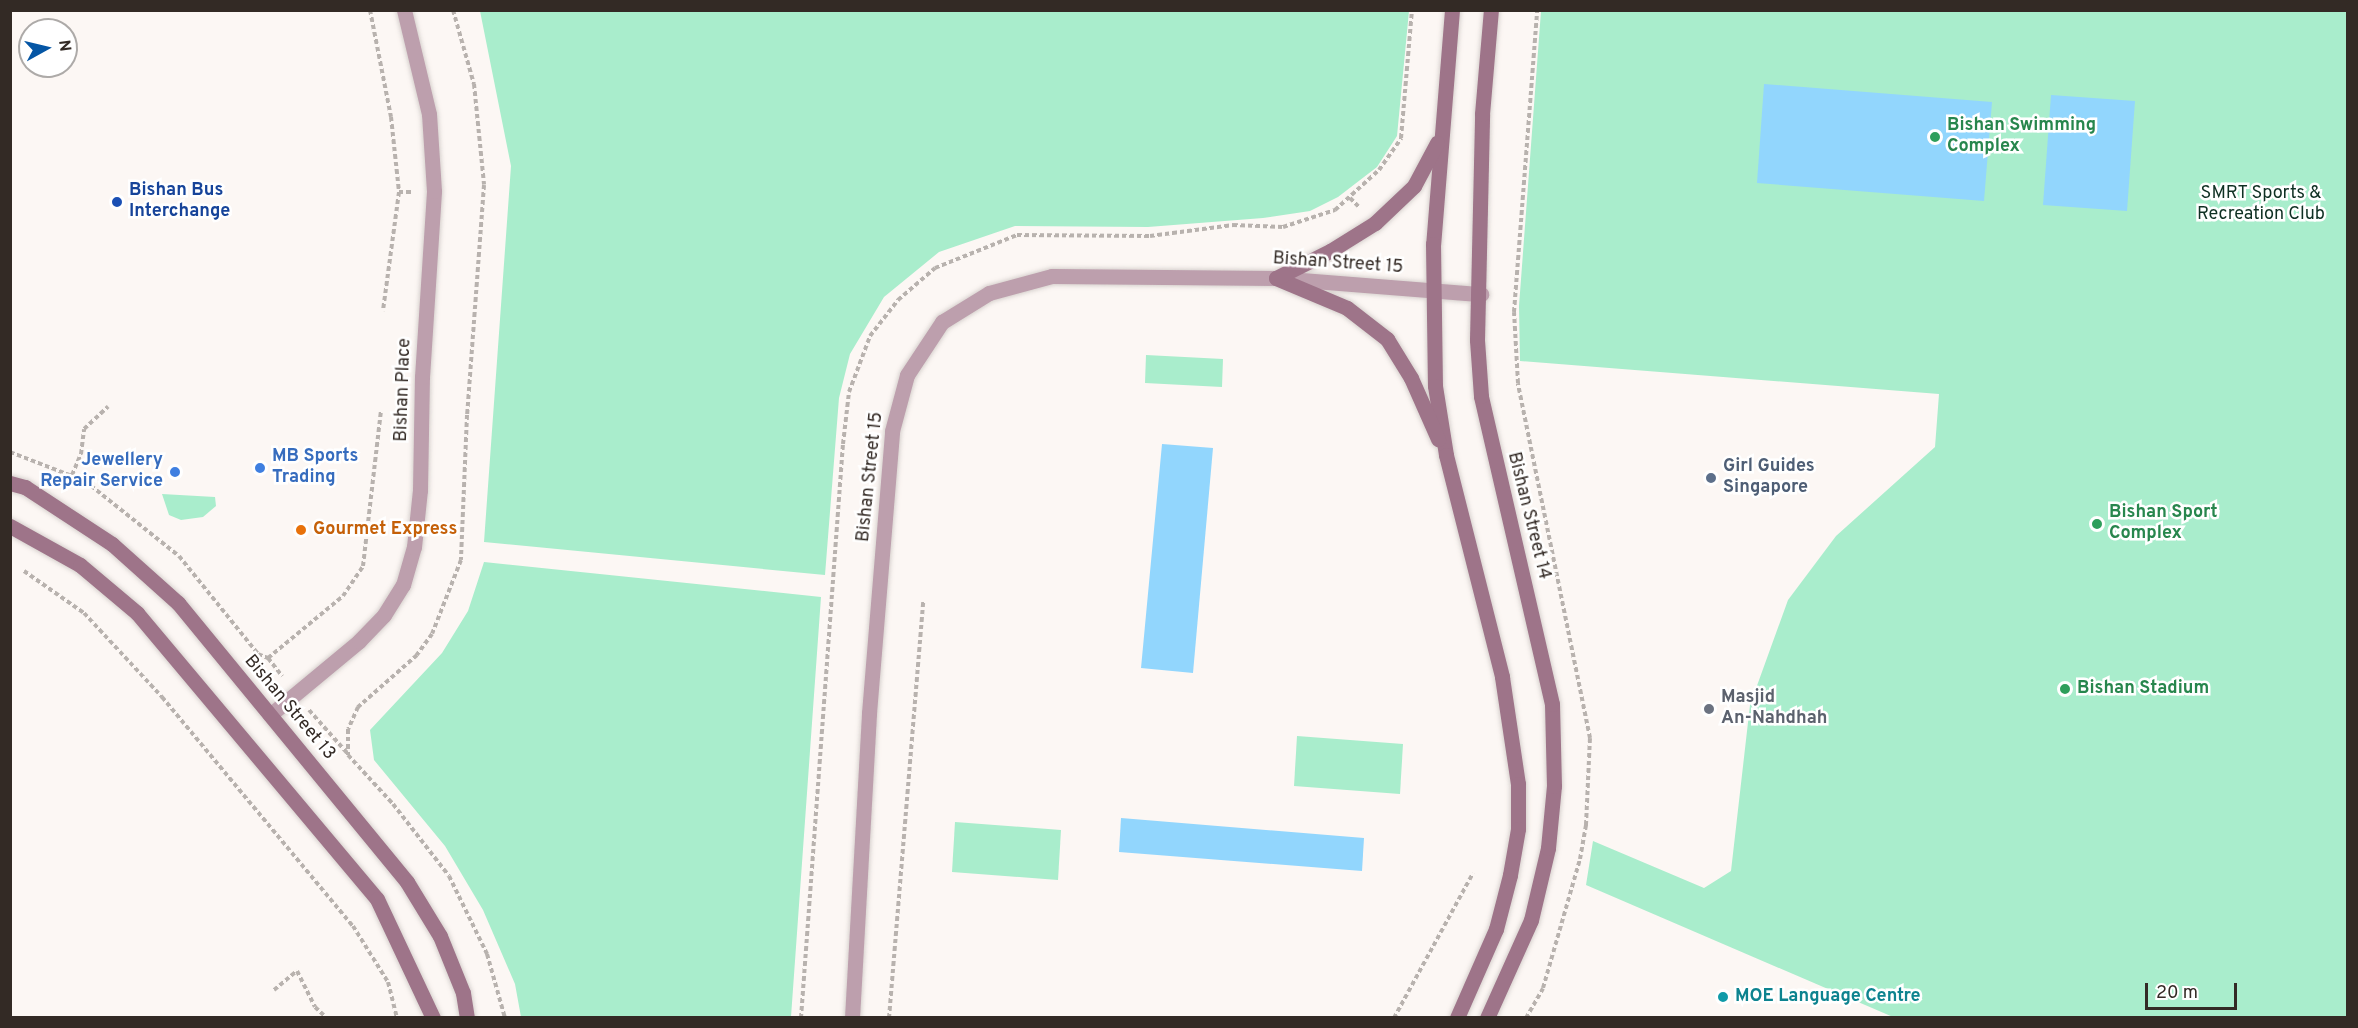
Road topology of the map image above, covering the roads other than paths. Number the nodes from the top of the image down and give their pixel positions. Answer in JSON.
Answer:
{"nodes":[{"id":1,"x":404,"y":10,"type":"edge"},
{"id":2,"x":1452,"y":10,"type":"edge"},
{"id":3,"x":1491,"y":10,"type":"edge"},
{"id":4,"x":1441,"y":135,"type":"junction"},
{"id":5,"x":1276,"y":278,"type":"junction"},
{"id":6,"x":1433,"y":290,"type":"junction"},
{"id":7,"x":1480,"y":294,"type":"junction"},
{"id":8,"x":1446,"y":455,"type":"junction"},
{"id":9,"x":10,"y":483,"type":"edge"},
{"id":10,"x":10,"y":526,"type":"edge"},
{"id":11,"x":270,"y":715,"type":"junction"},
{"id":12,"x":433,"y":1017,"type":"edge"},
{"id":13,"x":467,"y":1017,"type":"edge"},
{"id":14,"x":852,"y":1017,"type":"edge"},
{"id":15,"x":1457,"y":1017,"type":"edge"},
{"id":16,"x":1487,"y":1017,"type":"edge"}],
"edges":[{"from":1,"to":11,"type":"street","name":"Bishan Place"},
{"from":2,"to":4,"type":"street"},
{"from":3,"to":7,"type":"street","name":"Bishan Street 14"},
{"from":4,"to":5,"type":"street"},
{"from":4,"to":6,"type":"street"},
{"from":5,"to":6,"type":"street","name":"Bishan Street 15"},
{"from":5,"to":8,"type":"street"},
{"from":5,"to":14,"type":"street","name":"Bishan Street 15"},
{"from":6,"to":7,"type":"street","name":"Bishan Street 15"},
{"from":6,"to":8,"type":"street"},
{"from":7,"to":16,"type":"street","name":"Bishan Street 14"},
{"from":8,"to":15,"type":"street"},
{"from":9,"to":11,"type":"street","name":"Bishan Street 13"},
{"from":10,"to":12,"type":"street"},
{"from":11,"to":13,"type":"street","name":"Bishan Street 13"}]}
